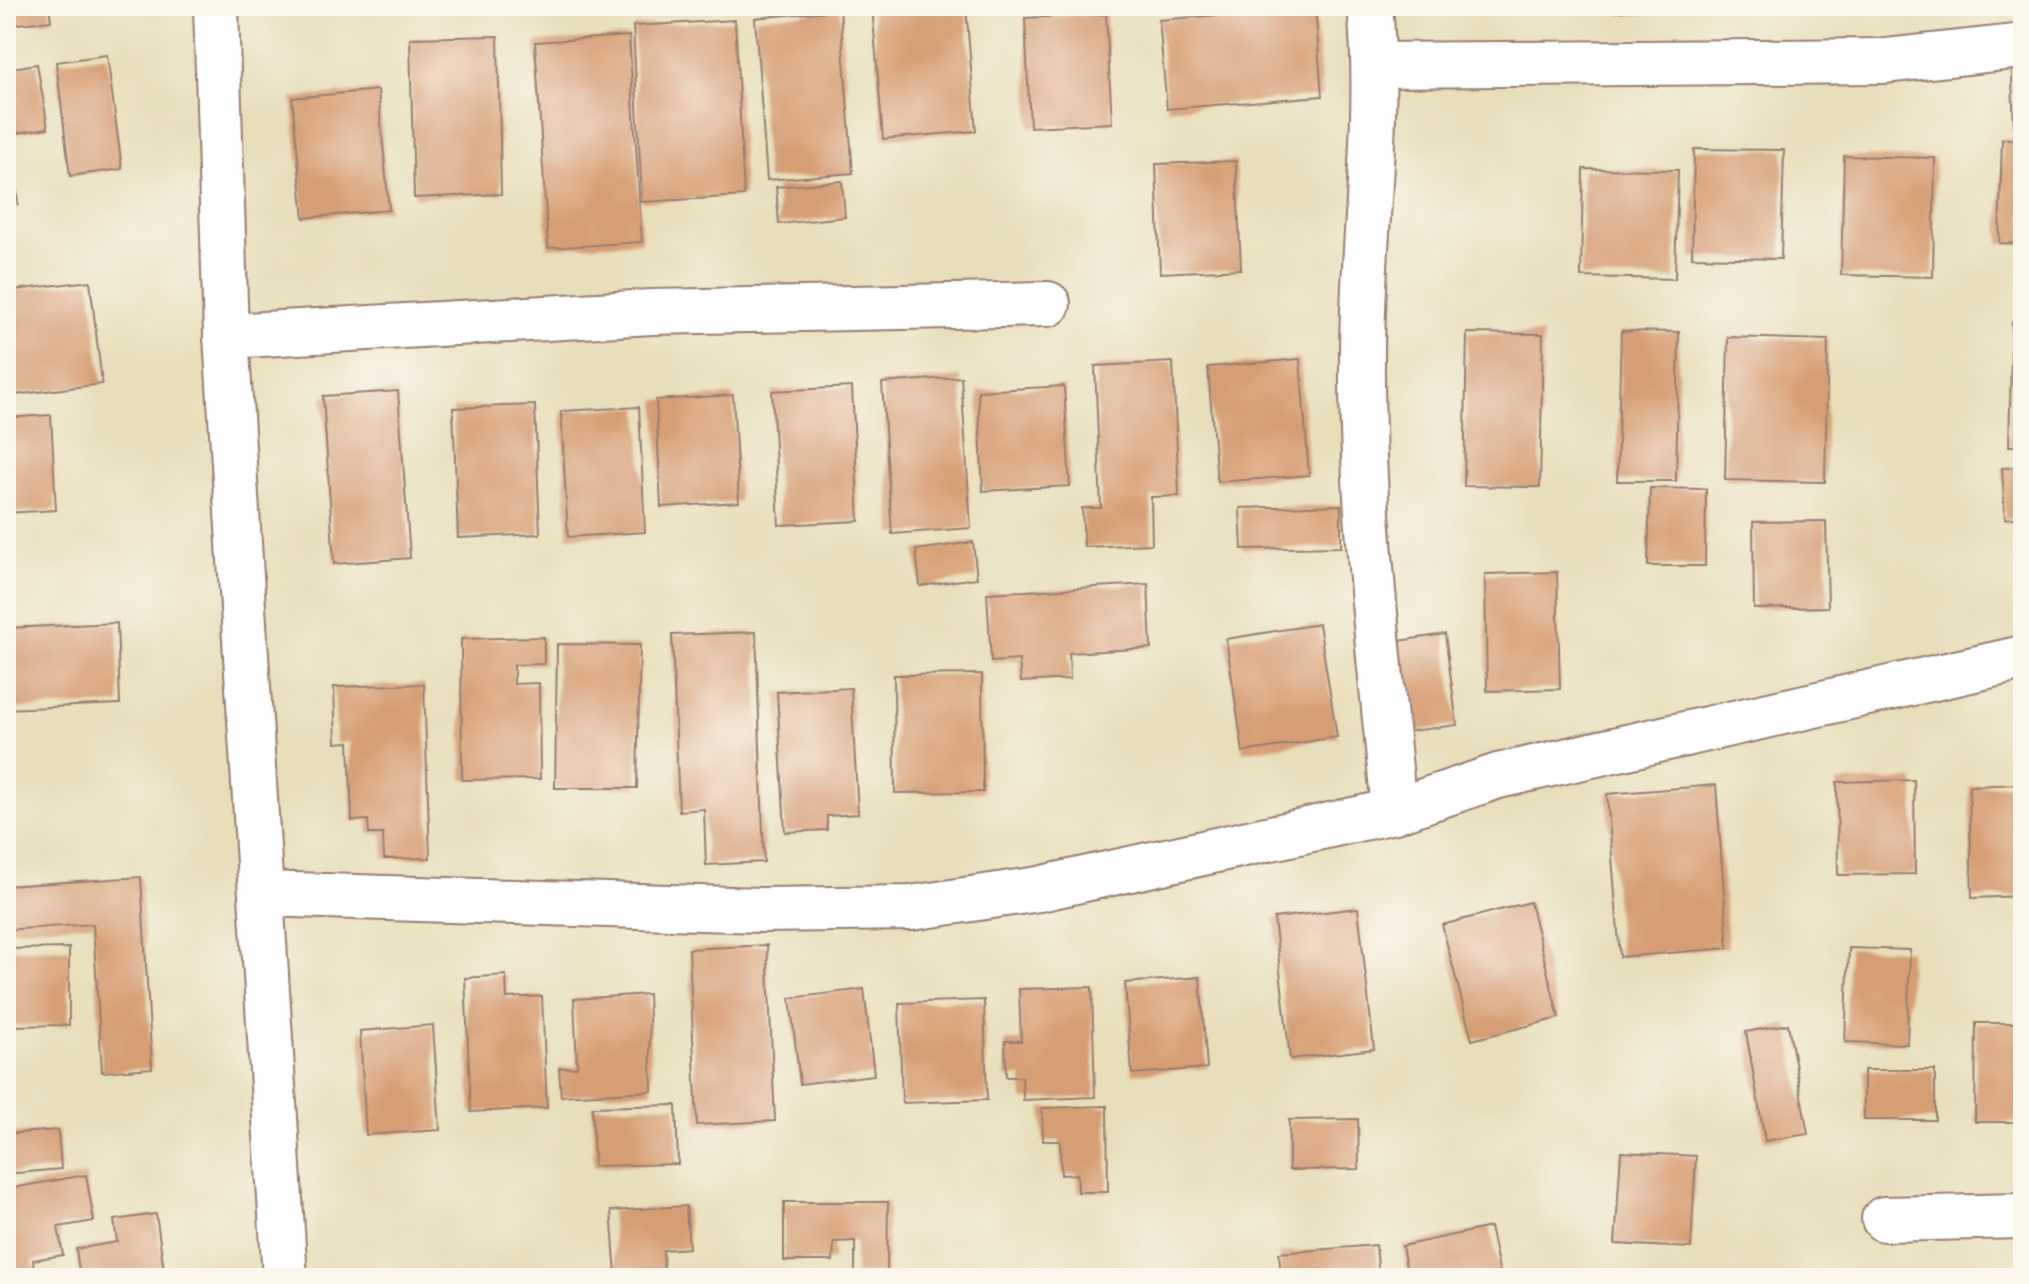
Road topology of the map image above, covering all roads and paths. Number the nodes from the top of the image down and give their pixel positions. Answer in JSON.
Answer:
{"nodes":[{"id":1,"x":216,"y":6,"type":"edge"},
{"id":2,"x":1370,"y":6,"type":"edge"},
{"id":3,"x":2023,"y":46,"type":"edge"},
{"id":4,"x":1376,"y":65,"type":"junction"},
{"id":5,"x":1048,"y":304,"type":"dead end"},
{"id":6,"x":226,"y":336,"type":"junction"},
{"id":7,"x":2023,"y":658,"type":"edge"},
{"id":8,"x":1394,"y":811,"type":"junction"},
{"id":9,"x":263,"y":894,"type":"junction"},
{"id":10,"x":2023,"y":1216,"type":"edge"},
{"id":11,"x":1884,"y":1219,"type":"dead end"},
{"id":12,"x":285,"y":1278,"type":"edge"}],
"edges":[{"from":1,"to":6,"type":"street"},
{"from":2,"to":4,"type":"street"},
{"from":3,"to":4,"type":"street"},
{"from":4,"to":8,"type":"street"},
{"from":5,"to":6,"type":"street"},
{"from":6,"to":9,"type":"street"},
{"from":7,"to":8,"type":"street"},
{"from":8,"to":9,"type":"street"},
{"from":9,"to":12,"type":"street"},
{"from":10,"to":11,"type":"street"}]}
